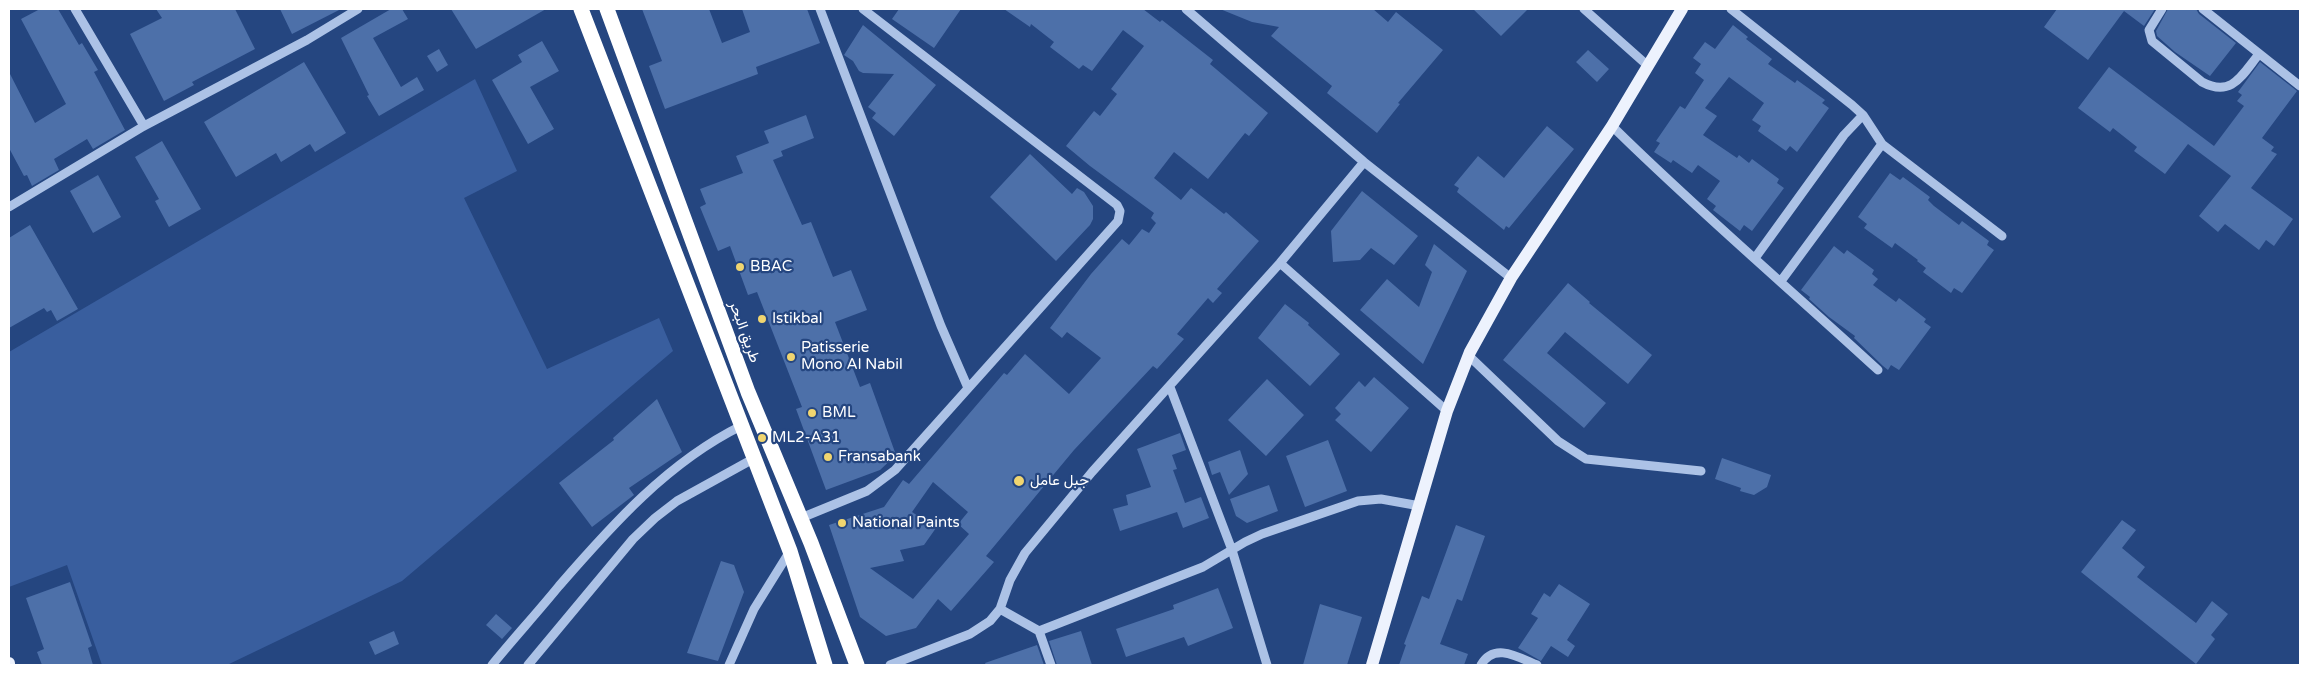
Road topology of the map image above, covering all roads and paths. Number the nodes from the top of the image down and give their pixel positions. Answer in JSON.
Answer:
{"nodes":[{"id":1,"x":75,"y":9,"type":"edge"},
{"id":2,"x":358,"y":9,"type":"edge"},
{"id":3,"x":581,"y":9,"type":"edge"},
{"id":4,"x":607,"y":9,"type":"edge"},
{"id":5,"x":820,"y":9,"type":"edge"},
{"id":6,"x":863,"y":9,"type":"edge"},
{"id":7,"x":1186,"y":9,"type":"edge"},
{"id":8,"x":1584,"y":9,"type":"edge"},
{"id":9,"x":1682,"y":9,"type":"edge"},
{"id":10,"x":1731,"y":9,"type":"edge"},
{"id":11,"x":2162,"y":9,"type":"edge"},
{"id":12,"x":2203,"y":9,"type":"edge"},
{"id":13,"x":2259,"y":54,"type":"junction"},
{"id":14,"x":1647,"y":65,"type":"junction"},
{"id":15,"x":2300,"y":86,"type":"edge"},
{"id":16,"x":1863,"y":115,"type":"junction"},
{"id":17,"x":144,"y":126,"type":"junction"},
{"id":18,"x":1612,"y":126,"type":"junction"},
{"id":19,"x":1882,"y":144,"type":"junction"},
{"id":20,"x":1364,"y":162,"type":"junction"},
{"id":21,"x":9,"y":207,"type":"edge"},
{"id":22,"x":2002,"y":236,"type":"dead end"},
{"id":23,"x":1755,"y":258,"type":"junction"},
{"id":24,"x":1280,"y":263,"type":"junction"},
{"id":25,"x":1511,"y":278,"type":"junction"},
{"id":26,"x":1781,"y":281,"type":"junction"},
{"id":27,"x":1469,"y":356,"type":"junction"},
{"id":28,"x":1878,"y":370,"type":"dead end"},
{"id":29,"x":1170,"y":387,"type":"junction"},
{"id":30,"x":968,"y":388,"type":"junction"},
{"id":31,"x":1447,"y":411,"type":"junction"},
{"id":32,"x":741,"y":426,"type":"junction"},
{"id":33,"x":753,"y":459,"type":"junction"},
{"id":34,"x":1701,"y":471,"type":"dead end"},
{"id":35,"x":1420,"y":506,"type":"junction"},
{"id":36,"x":801,"y":518,"type":"junction"},
{"id":37,"x":1232,"y":550,"type":"junction"},
{"id":38,"x":790,"y":551,"type":"junction"},
{"id":39,"x":1000,"y":609,"type":"junction"},
{"id":40,"x":1039,"y":631,"type":"junction"},
{"id":41,"x":492,"y":665,"type":"edge"},
{"id":42,"x":528,"y":665,"type":"edge"},
{"id":43,"x":729,"y":665,"type":"edge"},
{"id":44,"x":825,"y":665,"type":"edge"},
{"id":45,"x":857,"y":665,"type":"edge"},
{"id":46,"x":890,"y":665,"type":"edge"},
{"id":47,"x":1051,"y":665,"type":"edge"},
{"id":48,"x":1267,"y":665,"type":"edge"},
{"id":49,"x":1372,"y":665,"type":"edge"},
{"id":50,"x":1481,"y":665,"type":"edge"},
{"id":51,"x":1537,"y":665,"type":"edge"}],
"edges":[{"from":1,"to":17,"type":"street"},
{"from":2,"to":17,"type":"street"},
{"from":3,"to":32,"type":"highway"},
{"from":4,"to":36,"type":"highway","name":"طريق البحر"},
{"from":5,"to":30,"type":"street"},
{"from":6,"to":30,"type":"street"},
{"from":7,"to":20,"type":"street"},
{"from":8,"to":14,"type":"street"},
{"from":9,"to":14,"type":"main road"},
{"from":10,"to":16,"type":"street"},
{"from":11,"to":13,"type":"street"},
{"from":12,"to":13,"type":"street"},
{"from":13,"to":15,"type":"street"},
{"from":14,"to":18,"type":"main road"},
{"from":16,"to":19,"type":"street"},
{"from":16,"to":23,"type":"street"},
{"from":17,"to":21,"type":"street"},
{"from":18,"to":23,"type":"street"},
{"from":18,"to":25,"type":"main road"},
{"from":19,"to":22,"type":"street"},
{"from":19,"to":26,"type":"street"},
{"from":20,"to":24,"type":"street"},
{"from":20,"to":25,"type":"street"},
{"from":23,"to":26,"type":"street"},
{"from":24,"to":29,"type":"street"},
{"from":24,"to":31,"type":"street"},
{"from":25,"to":27,"type":"main road"},
{"from":26,"to":28,"type":"street"},
{"from":27,"to":31,"type":"main road"},
{"from":27,"to":34,"type":"street"},
{"from":29,"to":37,"type":"street"},
{"from":29,"to":39,"type":"street"},
{"from":30,"to":36,"type":"street"},
{"from":31,"to":35,"type":"main road"},
{"from":32,"to":33,"type":"highway"},
{"from":32,"to":41,"type":"street"},
{"from":33,"to":38,"type":"highway"},
{"from":33,"to":42,"type":"street"},
{"from":35,"to":37,"type":"street"},
{"from":35,"to":49,"type":"main road"},
{"from":36,"to":45,"type":"highway","name":"طريق البحر"},
{"from":37,"to":40,"type":"street"},
{"from":37,"to":48,"type":"street"},
{"from":38,"to":43,"type":"street"},
{"from":38,"to":44,"type":"highway"},
{"from":39,"to":40,"type":"street"},
{"from":39,"to":46,"type":"street"},
{"from":40,"to":47,"type":"street"},
{"from":50,"to":51,"type":"street"}]}
